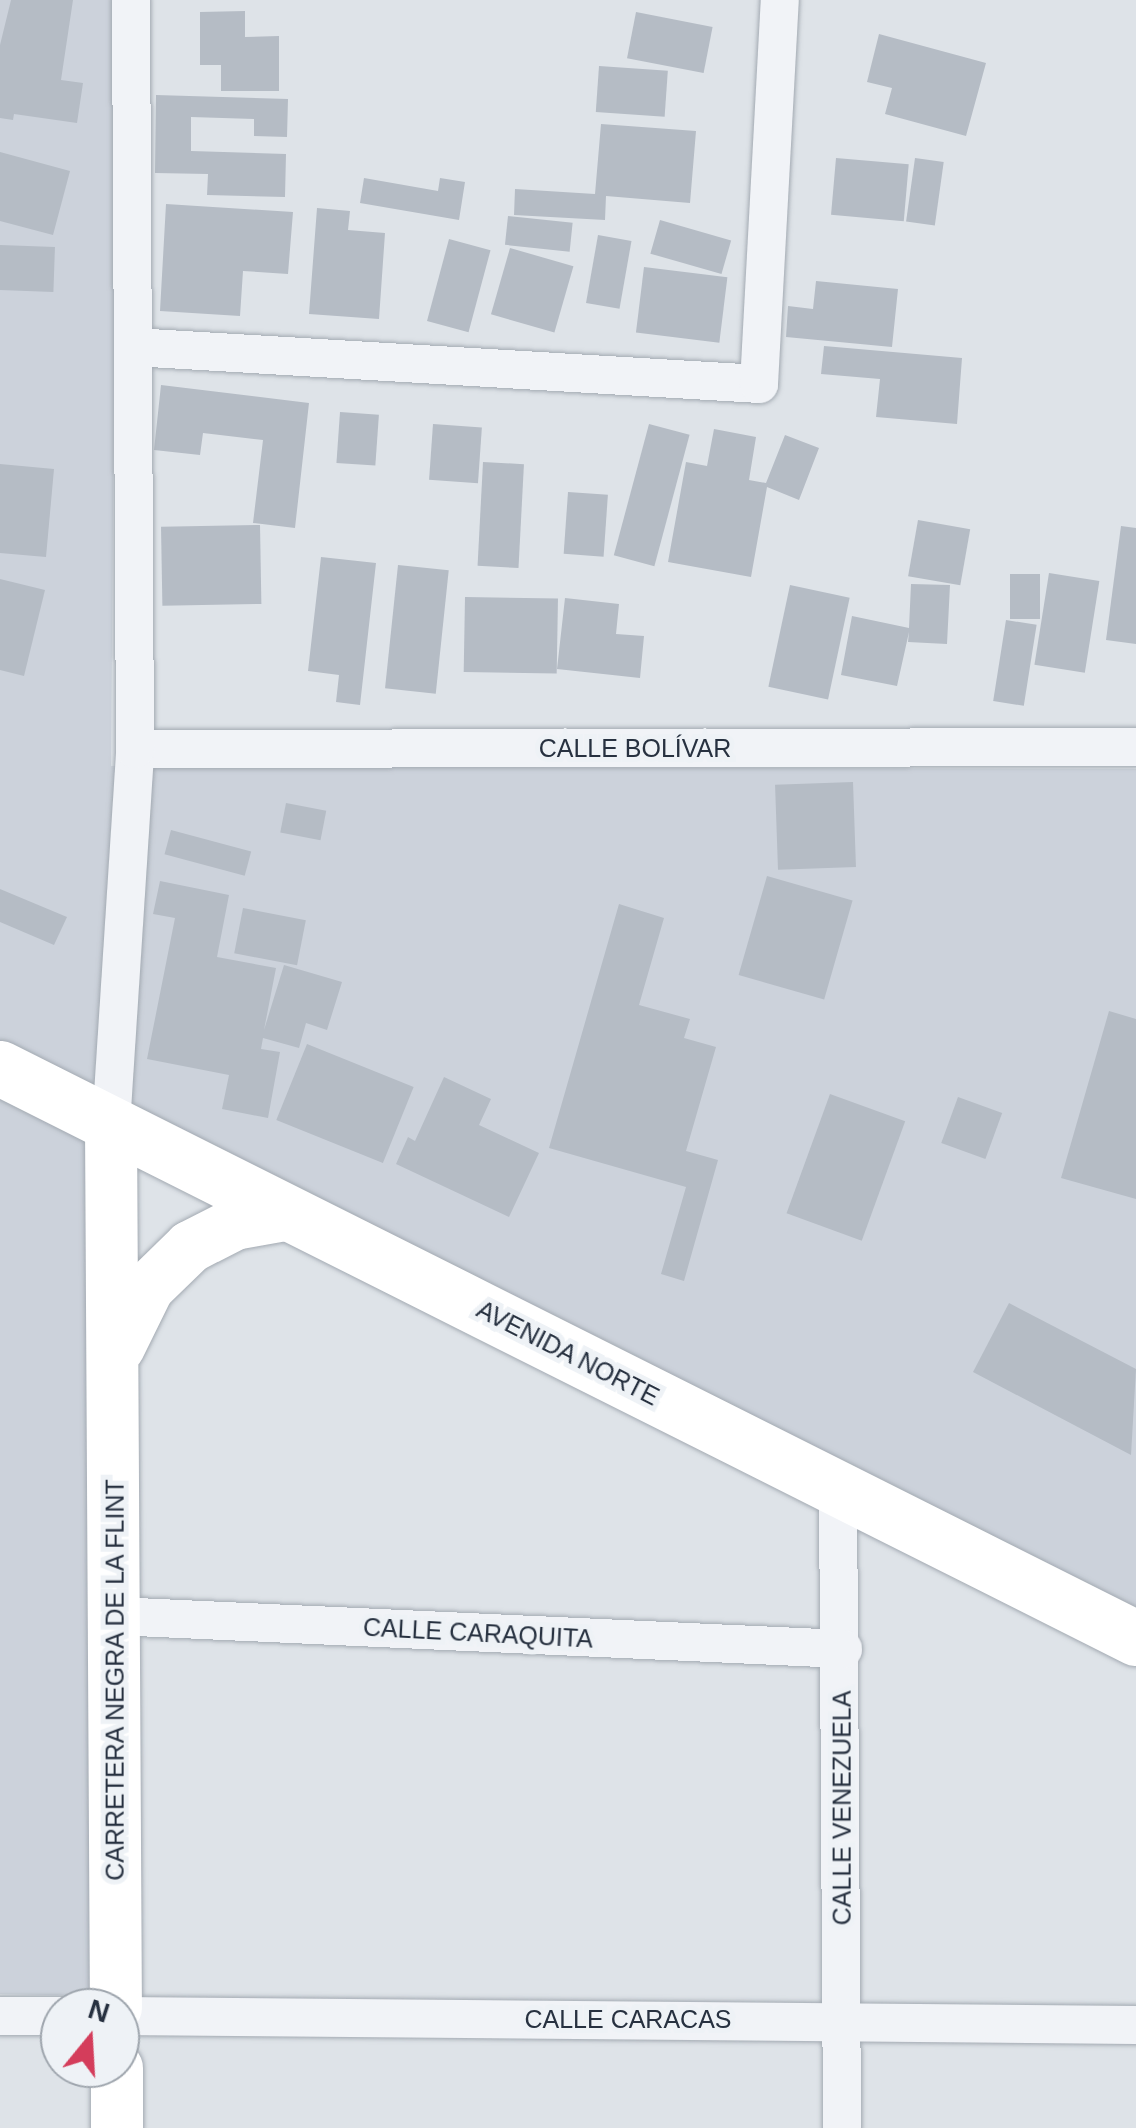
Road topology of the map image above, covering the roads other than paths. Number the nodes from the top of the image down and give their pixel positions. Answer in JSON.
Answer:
{"nodes":[{"id":1,"x":132,"y":0,"type":"edge"},
{"id":2,"x":780,"y":0,"type":"edge"},
{"id":3,"x":133,"y":348,"type":"junction"},
{"id":4,"x":1136,"y":747,"type":"edge"},
{"id":5,"x":135,"y":748,"type":"junction"},
{"id":6,"x":0,"y":1068,"type":"edge"},
{"id":7,"x":110,"y":1125,"type":"junction"},
{"id":8,"x":291,"y":1214,"type":"junction"},
{"id":9,"x":116,"y":1353,"type":"junction"},
{"id":10,"x":838,"y":1488,"type":"junction"},
{"id":11,"x":114,"y":1616,"type":"junction"},
{"id":12,"x":1136,"y":1638,"type":"edge"},
{"id":13,"x":842,"y":1650,"type":"junction"},
{"id":14,"x":116,"y":1988,"type":"edge"},
{"id":15,"x":0,"y":2016,"type":"edge"},
{"id":16,"x":40,"y":2016,"type":"edge"},
{"id":17,"x":140,"y":2016,"type":"edge"},
{"id":18,"x":842,"y":2020,"type":"junction"},
{"id":19,"x":1136,"y":2025,"type":"edge"},
{"id":20,"x":117,"y":2088,"type":"edge"},
{"id":21,"x":117,"y":2128,"type":"edge"},
{"id":22,"x":842,"y":2128,"type":"edge"}],
"edges":[{"from":1,"to":3,"type":"street"},
{"from":2,"to":3,"type":"street"},
{"from":3,"to":5,"type":"street"},
{"from":4,"to":5,"type":"street","name":"CALLE BOLÍVAR"},
{"from":5,"to":7,"type":"street"},
{"from":6,"to":7,"type":"highway","name":"AVENIDA NORTE"},
{"from":7,"to":8,"type":"highway","name":"AVENIDA NORTE"},
{"from":7,"to":9,"type":"main road","name":"CARRETERA NEGRA DE LA FLINT"},
{"from":8,"to":9,"type":"main road","name":"CARRETERA NEGRA DE LA FLINT"},
{"from":8,"to":10,"type":"highway","name":"AVENIDA NORTE"},
{"from":9,"to":11,"type":"main road","name":"CARRETERA NEGRA DE LA FLINT"},
{"from":10,"to":12,"type":"highway","name":"AVENIDA NORTE"},
{"from":10,"to":13,"type":"street","name":"CALLE VENEZUELA"},
{"from":11,"to":13,"type":"street","name":"CALLE CARAQUITA"},
{"from":11,"to":14,"type":"main road","name":"CARRETERA NEGRA DE LA FLINT"},
{"from":13,"to":18,"type":"street","name":"CALLE VENEZUELA"},
{"from":15,"to":16,"type":"street"},
{"from":17,"to":18,"type":"street","name":"CALLE CARACAS"},
{"from":18,"to":19,"type":"street","name":"CALLE CARACAS"},
{"from":18,"to":22,"type":"street","name":"CALLE VENEZUELA"},
{"from":20,"to":21,"type":"main road"}]}
